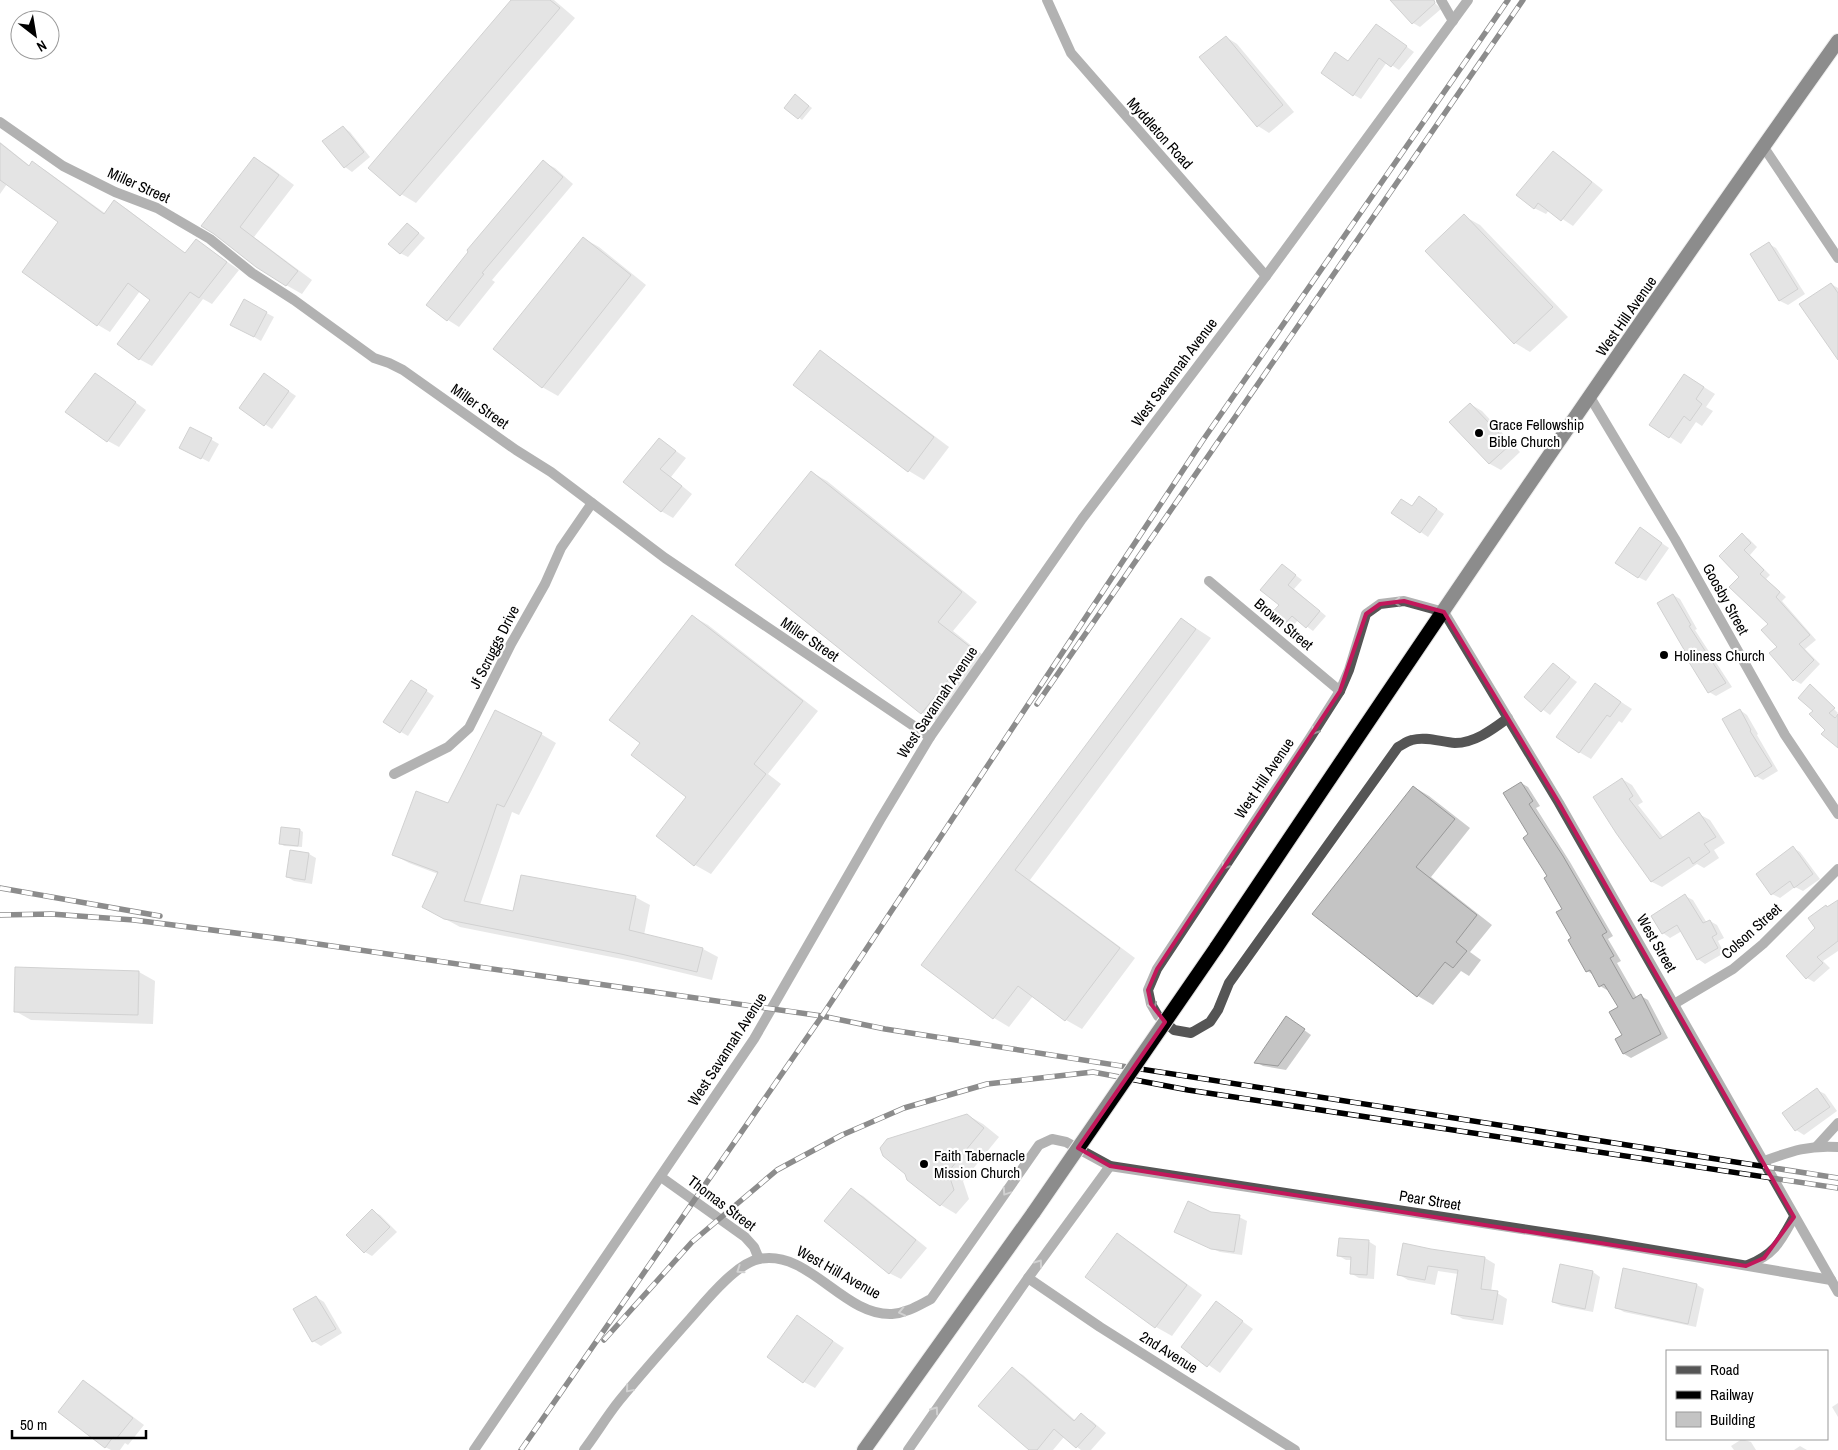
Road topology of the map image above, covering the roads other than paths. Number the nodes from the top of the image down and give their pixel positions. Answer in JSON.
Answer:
{"nodes":[{"id":1,"x":1047,"y":0,"type":"edge"},
{"id":2,"x":1441,"y":0,"type":"edge"},
{"id":3,"x":1468,"y":0,"type":"edge"},
{"id":4,"x":1453,"y":21,"type":"junction"},
{"id":5,"x":1838,"y":41,"type":"edge"},
{"id":6,"x":0,"y":122,"type":"edge"},
{"id":7,"x":1764,"y":146,"type":"junction"},
{"id":8,"x":1838,"y":258,"type":"edge"},
{"id":9,"x":1266,"y":276,"type":"junction"},
{"id":10,"x":1590,"y":398,"type":"junction"},
{"id":11,"x":592,"y":503,"type":"junction"},
{"id":12,"x":1209,"y":581,"type":"dead end"},
{"id":13,"x":1444,"y":612,"type":"junction"},
{"id":14,"x":1340,"y":691,"type":"junction"},
{"id":15,"x":1508,"y":718,"type":"junction"},
{"id":16,"x":930,"y":737,"type":"junction"},
{"id":17,"x":394,"y":774,"type":"dead end"},
{"id":18,"x":1838,"y":814,"type":"edge"},
{"id":19,"x":1838,"y":869,"type":"edge"},
{"id":20,"x":1674,"y":1004,"type":"junction"},
{"id":21,"x":1838,"y":1123,"type":"edge"},
{"id":22,"x":1817,"y":1146,"type":"junction"},
{"id":23,"x":1838,"y":1147,"type":"edge"},
{"id":24,"x":1764,"y":1161,"type":"junction"},
{"id":25,"x":1110,"y":1166,"type":"junction"},
{"id":26,"x":661,"y":1177,"type":"junction"},
{"id":27,"x":1794,"y":1217,"type":"junction"},
{"id":28,"x":759,"y":1259,"type":"junction"},
{"id":29,"x":1746,"y":1266,"type":"junction"},
{"id":30,"x":1028,"y":1278,"type":"junction"},
{"id":31,"x":1831,"y":1280,"type":"junction"},
{"id":32,"x":1838,"y":1292,"type":"edge"},
{"id":33,"x":474,"y":1450,"type":"edge"},
{"id":34,"x":584,"y":1450,"type":"edge"},
{"id":35,"x":864,"y":1450,"type":"edge"},
{"id":36,"x":908,"y":1450,"type":"edge"},
{"id":37,"x":1295,"y":1450,"type":"edge"}],
"edges":[{"from":1,"to":9,"type":"street","name":"Myddleton Road"},
{"from":2,"to":4,"type":"street"},
{"from":3,"to":4,"type":"street","name":"West Savannah Avenue"},
{"from":4,"to":9,"type":"street","name":"West Savannah Avenue"},
{"from":5,"to":7,"type":"highway","name":"West Hill Avenue"},
{"from":6,"to":11,"type":"street","name":"Miller Street"},
{"from":7,"to":8,"type":"street"},
{"from":7,"to":10,"type":"highway","name":"West Hill Avenue"},
{"from":9,"to":16,"type":"street","name":"West Savannah Avenue"},
{"from":10,"to":13,"type":"highway","name":"West Hill Avenue"},
{"from":10,"to":18,"type":"street","name":"Goosby Street"},
{"from":11,"to":16,"type":"street","name":"Miller Street"},
{"from":11,"to":17,"type":"street","name":"Jf Scruggs Drive"},
{"from":12,"to":14,"type":"street","name":"Brown Street"},
{"from":13,"to":14,"type":"street","name":"West Hill Avenue","one_way":true},
{"from":13,"to":15,"type":"street","name":"West Street"},
{"from":13,"to":35,"type":"highway","name":"West Hill Avenue","bridge":true},
{"from":14,"to":15,"type":"street","name":"West Hill Avenue","one_way":true},
{"from":15,"to":20,"type":"street","name":"West Street"},
{"from":16,"to":26,"type":"street","name":"West Savannah Avenue"},
{"from":19,"to":20,"type":"street","name":"Colson Street"},
{"from":20,"to":24,"type":"street","name":"West Street"},
{"from":21,"to":22,"type":"street"},
{"from":22,"to":23,"type":"street"},
{"from":22,"to":24,"type":"street"},
{"from":24,"to":27,"type":"street","name":"West Street"},
{"from":25,"to":28,"type":"street","name":"West Hill Avenue","one_way":true},
{"from":25,"to":29,"type":"street","name":"Pear Street"},
{"from":30,"to":25,"type":"street","one_way":true},
{"from":26,"to":28,"type":"street","name":"Thomas Street"},
{"from":26,"to":33,"type":"street","name":"West Savannah Avenue"},
{"from":27,"to":29,"type":"street"},
{"from":27,"to":31,"type":"street","name":"West Street"},
{"from":28,"to":34,"type":"street","one_way":true},
{"from":29,"to":31,"type":"street","name":"Pear Street"},
{"from":36,"to":30,"type":"street","one_way":true},
{"from":30,"to":37,"type":"street","name":"2nd Avenue"},
{"from":31,"to":32,"type":"street","name":"West Street"}]}
